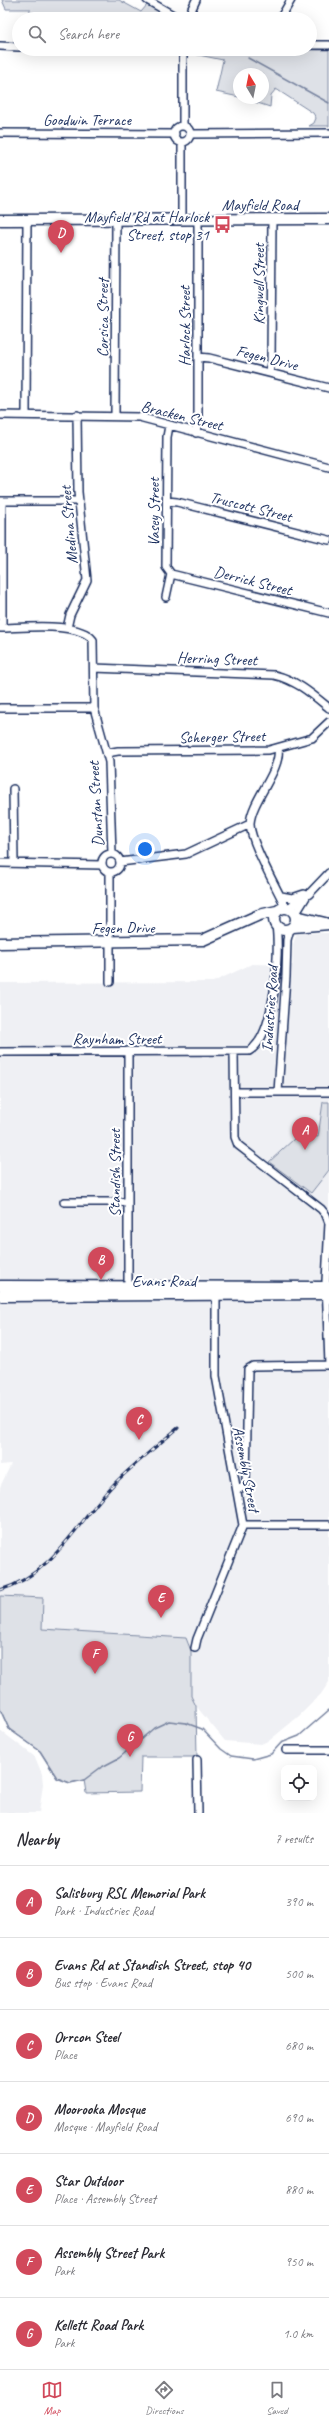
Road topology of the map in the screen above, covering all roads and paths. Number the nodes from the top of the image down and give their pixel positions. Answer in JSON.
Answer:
{"nodes":[{"id":1,"x":147,"y":0,"type":"edge"},
{"id":2,"x":196,"y":0,"type":"edge"},
{"id":3,"x":291,"y":0,"type":"edge"},
{"id":4,"x":168,"y":12,"type":"edge"},
{"id":5,"x":190,"y":12,"type":"edge"},
{"id":6,"x":284,"y":12,"type":"edge"},
{"id":7,"x":317,"y":45,"type":"edge"},
{"id":8,"x":329,"y":45,"type":"edge"},
{"id":9,"x":0,"y":46,"type":"edge"},
{"id":10,"x":12,"y":47,"type":"edge"},
{"id":11,"x":183,"y":56,"type":"edge"},
{"id":12,"x":183,"y":126,"type":"junction"},
{"id":13,"x":0,"y":133,"type":"edge"},
{"id":14,"x":329,"y":133,"type":"edge"},
{"id":15,"x":174,"y":134,"type":"junction"},
{"id":16,"x":190,"y":134,"type":"junction"},
{"id":17,"x":182,"y":142,"type":"junction"},
{"id":18,"x":272,"y":219,"type":"junction"},
{"id":19,"x":329,"y":219,"type":"edge"},
{"id":20,"x":0,"y":220,"type":"edge"},
{"id":21,"x":27,"y":220,"type":"junction"},
{"id":22,"x":116,"y":220,"type":"junction"},
{"id":23,"x":182,"y":220,"type":"junction"},
{"id":24,"x":198,"y":220,"type":"junction"},
{"id":25,"x":198,"y":357,"type":"junction"},
{"id":26,"x":269,"y":372,"type":"junction"},
{"id":27,"x":329,"y":388,"type":"edge"},
{"id":28,"x":0,"y":415,"type":"edge"},
{"id":29,"x":26,"y":415,"type":"junction"},
{"id":30,"x":77,"y":415,"type":"junction"},
{"id":31,"x":115,"y":416,"type":"junction"},
{"id":32,"x":169,"y":426,"type":"junction"},
{"id":33,"x":196,"y":433,"type":"junction"},
{"id":34,"x":329,"y":467,"type":"edge"},
{"id":35,"x":1,"y":501,"type":"edge"},
{"id":36,"x":78,"y":501,"type":"junction"},
{"id":37,"x":167,"y":501,"type":"junction"},
{"id":38,"x":329,"y":540,"type":"edge"},
{"id":39,"x":171,"y":574,"type":"junction"},
{"id":40,"x":166,"y":597,"type":"dead end"},
{"id":41,"x":329,"y":613,"type":"edge"},
{"id":42,"x":1,"y":628,"type":"edge"},
{"id":43,"x":67,"y":628,"type":"junction"},
{"id":44,"x":94,"y":668,"type":"junction"},
{"id":45,"x":0,"y":708,"type":"edge"},
{"id":46,"x":94,"y":708,"type":"junction"},
{"id":47,"x":329,"y":708,"type":"edge"},
{"id":48,"x":329,"y":722,"type":"edge"},
{"id":49,"x":278,"y":748,"type":"junction"},
{"id":50,"x":107,"y":753,"type":"junction"},
{"id":51,"x":13,"y":789,"type":"dead end"},
{"id":52,"x":250,"y":824,"type":"junction"},
{"id":53,"x":112,"y":854,"type":"junction"},
{"id":54,"x":120,"y":862,"type":"junction"},
{"id":55,"x":0,"y":863,"type":"edge"},
{"id":56,"x":14,"y":863,"type":"junction"},
{"id":57,"x":102,"y":865,"type":"junction"},
{"id":58,"x":110,"y":872,"type":"junction"},
{"id":59,"x":329,"y":873,"type":"edge"},
{"id":60,"x":310,"y":892,"type":"junction"},
{"id":61,"x":280,"y":896,"type":"junction"},
{"id":62,"x":288,"y":912,"type":"junction"},
{"id":63,"x":243,"y":923,"type":"junction"},
{"id":64,"x":329,"y":924,"type":"edge"},
{"id":65,"x":275,"y":925,"type":"junction"},
{"id":66,"x":291,"y":928,"type":"junction"},
{"id":67,"x":0,"y":942,"type":"edge"},
{"id":68,"x":111,"y":942,"type":"junction"},
{"id":69,"x":110,"y":982,"type":"dead end"},
{"id":70,"x":128,"y":1051,"type":"junction"},
{"id":71,"x":0,"y":1052,"type":"edge"},
{"id":72,"x":234,"y":1052,"type":"junction"},
{"id":73,"x":235,"y":1092,"type":"junction"},
{"id":74,"x":278,"y":1092,"type":"junction"},
{"id":75,"x":329,"y":1092,"type":"edge"},
{"id":76,"x":64,"y":1202,"type":"dead end"},
{"id":77,"x":128,"y":1202,"type":"junction"},
{"id":78,"x":329,"y":1226,"type":"edge"},
{"id":79,"x":0,"y":1286,"type":"edge"},
{"id":80,"x":328,"y":1290,"type":"edge"},
{"id":81,"x":128,"y":1291,"type":"junction"},
{"id":82,"x":216,"y":1291,"type":"junction"},
{"id":83,"x":0,"y":1296,"type":"edge"},
{"id":84,"x":329,"y":1364,"type":"edge"},
{"id":85,"x":237,"y":1490,"type":"junction"},
{"id":86,"x":329,"y":1525,"type":"edge"},
{"id":87,"x":243,"y":1526,"type":"junction"},
{"id":88,"x":195,"y":1648,"type":"dead end"},
{"id":89,"x":286,"y":1750,"type":"dead end"},
{"id":90,"x":329,"y":1750,"type":"edge"},
{"id":91,"x":197,"y":1760,"type":"dead end"},
{"id":92,"x":198,"y":1813,"type":"edge"}],
"edges":[{"from":1,"to":4,"type":"street"},
{"from":2,"to":5,"type":"street"},
{"from":3,"to":6,"type":"street"},
{"from":7,"to":8,"type":"street"},
{"from":9,"to":10,"type":"street"},
{"from":11,"to":12,"type":"street"},
{"from":12,"to":15,"type":"street"},
{"from":12,"to":16,"type":"street"},
{"from":13,"to":15,"type":"street","name":"Goodwin Terrace"},
{"from":14,"to":16,"type":"street"},
{"from":15,"to":17,"type":"street"},
{"from":16,"to":17,"type":"street"},
{"from":17,"to":23,"type":"street"},
{"from":18,"to":19,"type":"street","name":"Mayfield Road"},
{"from":18,"to":24,"type":"street","name":"Mayfield Road"},
{"from":18,"to":26,"type":"street","name":"Kingwell Street"},
{"from":20,"to":21,"type":"street","name":"Mayfield Road"},
{"from":21,"to":22,"type":"street","name":"Mayfield Road"},
{"from":21,"to":29,"type":"street"},
{"from":22,"to":23,"type":"street","name":"Mayfield Road"},
{"from":22,"to":31,"type":"street","name":"Corsica Street"},
{"from":23,"to":24,"type":"street","name":"Mayfield Road"},
{"from":24,"to":25,"type":"street","name":"Harlock Street"},
{"from":25,"to":26,"type":"street","name":"Fegen Drive"},
{"from":25,"to":33,"type":"street","name":"Harlock Street"},
{"from":26,"to":27,"type":"street","name":"Fegen Drive"},
{"from":28,"to":29,"type":"street","name":"Bracken Street"},
{"from":29,"to":30,"type":"street","name":"Bracken Street"},
{"from":30,"to":31,"type":"street","name":"Bracken Street"},
{"from":30,"to":36,"type":"street","name":"Medina Street"},
{"from":31,"to":32,"type":"street","name":"Bracken Street"},
{"from":32,"to":33,"type":"street","name":"Bracken Street"},
{"from":32,"to":37,"type":"street","name":"Vasey Street"},
{"from":33,"to":34,"type":"street","name":"Bracken Street"},
{"from":35,"to":36,"type":"street"},
{"from":35,"to":42,"type":"street"},
{"from":36,"to":43,"type":"street","name":"Medina Street"},
{"from":37,"to":38,"type":"street","name":"Truscott Street"},
{"from":37,"to":39,"type":"street","name":"Vasey Street"},
{"from":39,"to":40,"type":"street","name":"Vasey Street"},
{"from":39,"to":41,"type":"street","name":"Derrick Street"},
{"from":42,"to":43,"type":"street","name":"Dunstan Street"},
{"from":43,"to":44,"type":"street","name":"Dunstan Street"},
{"from":44,"to":46,"type":"street","name":"Dunstan Street"},
{"from":44,"to":47,"type":"street","name":"Herring Street"},
{"from":45,"to":46,"type":"street"},
{"from":46,"to":50,"type":"street","name":"Dunstan Street"},
{"from":48,"to":49,"type":"street","name":"Scherger Street"},
{"from":49,"to":50,"type":"street","name":"Scherger Street"},
{"from":49,"to":52,"type":"street"},
{"from":50,"to":53,"type":"street","name":"Dunstan Street"},
{"from":51,"to":56,"type":"street"},
{"from":52,"to":54,"type":"street"},
{"from":52,"to":61,"type":"street"},
{"from":53,"to":54,"type":"street"},
{"from":53,"to":57,"type":"street"},
{"from":54,"to":58,"type":"street"},
{"from":55,"to":56,"type":"street"},
{"from":56,"to":57,"type":"street"},
{"from":57,"to":58,"type":"street"},
{"from":58,"to":68,"type":"street"},
{"from":59,"to":60,"type":"street","name":"Fegen Drive"},
{"from":60,"to":61,"type":"street"},
{"from":60,"to":62,"type":"street","name":"Fegen Drive"},
{"from":61,"to":62,"type":"street"},
{"from":62,"to":63,"type":"street","name":"Fegen Drive"},
{"from":62,"to":64,"type":"street"},
{"from":62,"to":65,"type":"street"},
{"from":62,"to":66,"type":"street"},
{"from":63,"to":65,"type":"street","name":"Fegen Drive"},
{"from":63,"to":68,"type":"street","name":"Fegen Drive"},
{"from":64,"to":66,"type":"street"},
{"from":65,"to":66,"type":"street","name":"Fegen Drive"},
{"from":65,"to":72,"type":"street","name":"Industries Road"},
{"from":66,"to":74,"type":"street","name":"Industries Road"},
{"from":67,"to":68,"type":"street","name":"Fegen Drive"},
{"from":68,"to":69,"type":"street"},
{"from":70,"to":71,"type":"street","name":"Raynham Street"},
{"from":70,"to":72,"type":"street","name":"Raynham Street"},
{"from":70,"to":77,"type":"street","name":"Standish Street"},
{"from":72,"to":73,"type":"street","name":"Industries Road"},
{"from":73,"to":74,"type":"street"},
{"from":73,"to":78,"type":"street","name":"Industries Road"},
{"from":74,"to":75,"type":"street"},
{"from":76,"to":77,"type":"street"},
{"from":77,"to":81,"type":"street","name":"Standish Street"},
{"from":78,"to":80,"type":"street","name":"Industries Road"},
{"from":79,"to":81,"type":"street","name":"Evans Road"},
{"from":80,"to":82,"type":"street","name":"Evans Road"},
{"from":80,"to":84,"type":"street","name":"Industries Road"},
{"from":81,"to":82,"type":"street","name":"Evans Road"},
{"from":81,"to":83,"type":"street","name":"Evans Road"},
{"from":82,"to":85,"type":"street","name":"Assembly Street"},
{"from":84,"to":85,"type":"street"},
{"from":85,"to":87,"type":"street","name":"Assembly Street"},
{"from":86,"to":87,"type":"street"},
{"from":87,"to":88,"type":"street","name":"Assembly Street"},
{"from":89,"to":90,"type":"street"},
{"from":91,"to":92,"type":"street"}]}
